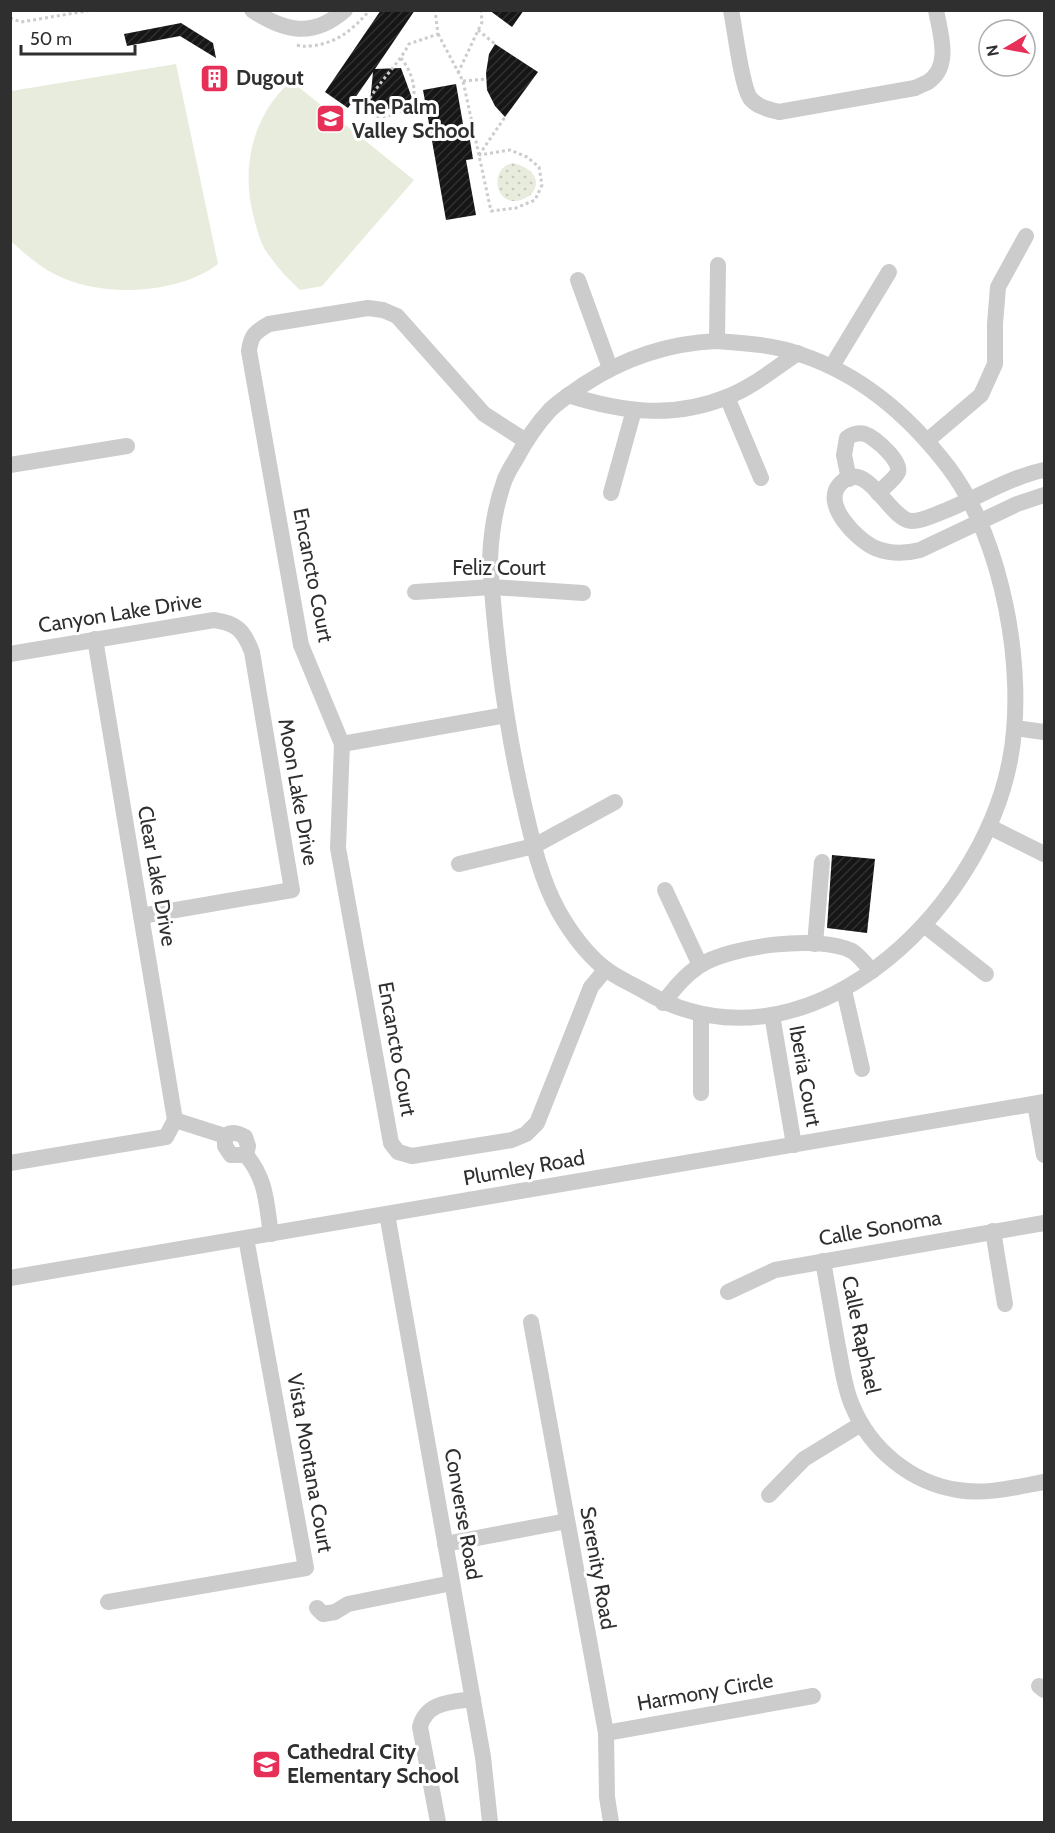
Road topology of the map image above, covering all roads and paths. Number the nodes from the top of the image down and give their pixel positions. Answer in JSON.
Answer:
{"nodes":[{"id":1,"x":92,"y":10,"type":"edge"},
{"id":2,"x":252,"y":10,"type":"edge"},
{"id":3,"x":345,"y":10,"type":"edge"},
{"id":4,"x":435,"y":10,"type":"edge"},
{"id":5,"x":483,"y":10,"type":"edge"},
{"id":6,"x":731,"y":10,"type":"edge"},
{"id":7,"x":936,"y":10,"type":"edge"},
{"id":8,"x":10,"y":18,"type":"edge"},
{"id":9,"x":478,"y":30,"type":"junction"},
{"id":10,"x":438,"y":34,"type":"junction"},
{"id":11,"x":495,"y":44,"type":"dead end"},
{"id":12,"x":401,"y":58,"type":"junction"},
{"id":13,"x":458,"y":73,"type":"junction"},
{"id":14,"x":486,"y":79,"type":"dead end"},
{"id":15,"x":463,"y":81,"type":"junction"},
{"id":16,"x":504,"y":117,"type":"dead end"},
{"id":17,"x":479,"y":155,"type":"junction"},
{"id":18,"x":1026,"y":236,"type":"dead end"},
{"id":19,"x":718,"y":266,"type":"dead end"},
{"id":20,"x":889,"y":272,"type":"dead end"},
{"id":21,"x":578,"y":280,"type":"dead end"},
{"id":22,"x":717,"y":341,"type":"junction"},
{"id":23,"x":798,"y":353,"type":"junction"},
{"id":24,"x":832,"y":366,"type":"junction"},
{"id":25,"x":610,"y":368,"type":"junction"},
{"id":26,"x":568,"y":395,"type":"junction"},
{"id":27,"x":727,"y":397,"type":"junction"},
{"id":28,"x":634,"y":410,"type":"junction"},
{"id":29,"x":928,"y":440,"type":"junction"},
{"id":30,"x":526,"y":441,"type":"junction"},
{"id":31,"x":127,"y":446,"type":"dead end"},
{"id":32,"x":10,"y":465,"type":"edge"},
{"id":33,"x":1044,"y":470,"type":"edge"},
{"id":34,"x":761,"y":478,"type":"dead end"},
{"id":35,"x":849,"y":479,"type":"junction"},
{"id":36,"x":878,"y":493,"type":"junction"},
{"id":37,"x":611,"y":494,"type":"dead end"},
{"id":38,"x":1044,"y":495,"type":"edge"},
{"id":39,"x":970,"y":501,"type":"junction"},
{"id":40,"x":979,"y":521,"type":"junction"},
{"id":41,"x":492,"y":587,"type":"junction"},
{"id":42,"x":415,"y":592,"type":"dead end"},
{"id":43,"x":583,"y":593,"type":"dead end"},
{"id":44,"x":236,"y":626,"type":"joint"},
{"id":45,"x":95,"y":639,"type":"junction"},
{"id":46,"x":10,"y":654,"type":"edge"},
{"id":47,"x":506,"y":715,"type":"junction"},
{"id":48,"x":1015,"y":728,"type":"junction"},
{"id":49,"x":1044,"y":732,"type":"edge"},
{"id":50,"x":342,"y":744,"type":"junction"},
{"id":51,"x":615,"y":802,"type":"dead end"},
{"id":52,"x":990,"y":827,"type":"junction"},
{"id":53,"x":534,"y":846,"type":"junction"},
{"id":54,"x":1044,"y":854,"type":"edge"},
{"id":55,"x":822,"y":862,"type":"dead end"},
{"id":56,"x":459,"y":864,"type":"dead end"},
{"id":57,"x":665,"y":890,"type":"dead end"},
{"id":58,"x":141,"y":916,"type":"junction"},
{"id":59,"x":924,"y":925,"type":"junction"},
{"id":60,"x":815,"y":944,"type":"junction"},
{"id":61,"x":700,"y":965,"type":"junction"},
{"id":62,"x":606,"y":969,"type":"junction"},
{"id":63,"x":872,"y":971,"type":"junction"},
{"id":64,"x":986,"y":974,"type":"dead end"},
{"id":65,"x":844,"y":990,"type":"junction"},
{"id":66,"x":663,"y":1003,"type":"junction"},
{"id":67,"x":701,"y":1014,"type":"junction"},
{"id":68,"x":772,"y":1015,"type":"junction"},
{"id":69,"x":862,"y":1069,"type":"dead end"},
{"id":70,"x":701,"y":1093,"type":"dead end"},
{"id":71,"x":1040,"y":1103,"type":"edge"},
{"id":72,"x":175,"y":1120,"type":"junction"},
{"id":73,"x":794,"y":1145,"type":"junction"},
{"id":74,"x":1044,"y":1155,"type":"edge"},
{"id":75,"x":10,"y":1163,"type":"edge"},
{"id":76,"x":387,"y":1214,"type":"junction"},
{"id":77,"x":1044,"y":1223,"type":"edge"},
{"id":78,"x":993,"y":1231,"type":"junction"},
{"id":79,"x":271,"y":1234,"type":"junction"},
{"id":80,"x":246,"y":1238,"type":"junction"},
{"id":81,"x":823,"y":1261,"type":"junction"},
{"id":82,"x":10,"y":1278,"type":"edge"},
{"id":83,"x":728,"y":1292,"type":"dead end"},
{"id":84,"x":1005,"y":1304,"type":"dead end"},
{"id":85,"x":531,"y":1323,"type":"dead end"},
{"id":86,"x":861,"y":1424,"type":"junction"},
{"id":87,"x":1044,"y":1482,"type":"edge"},
{"id":88,"x":769,"y":1495,"type":"dead end"},
{"id":89,"x":567,"y":1521,"type":"junction"},
{"id":90,"x":445,"y":1544,"type":"junction"},
{"id":91,"x":452,"y":1583,"type":"junction"},
{"id":92,"x":108,"y":1602,"type":"dead end"},
{"id":93,"x":317,"y":1608,"type":"dead end"},
{"id":94,"x":813,"y":1696,"type":"dead end"},
{"id":95,"x":473,"y":1699,"type":"junction"},
{"id":96,"x":606,"y":1733,"type":"junction"},
{"id":97,"x":438,"y":1822,"type":"edge"},
{"id":98,"x":490,"y":1822,"type":"edge"},
{"id":99,"x":611,"y":1822,"type":"edge"}],
"edges":[{"from":1,"to":8,"type":"path"},
{"from":2,"to":3,"type":"street"},
{"from":4,"to":10,"type":"path"},
{"from":5,"to":9,"type":"path"},
{"from":6,"to":7,"type":"street"},
{"from":9,"to":11,"type":"path"},
{"from":9,"to":13,"type":"path"},
{"from":10,"to":12,"type":"path"},
{"from":10,"to":13,"type":"path"},
{"from":12,"to":12,"type":"path"},
{"from":13,"to":15,"type":"path"},
{"from":14,"to":15,"type":"path"},
{"from":15,"to":17,"type":"path"},
{"from":16,"to":17,"type":"path"},
{"from":17,"to":17,"type":"path"},
{"from":18,"to":29,"type":"street"},
{"from":19,"to":22,"type":"street"},
{"from":20,"to":24,"type":"street"},
{"from":21,"to":25,"type":"street"},
{"from":22,"to":23,"type":"street"},
{"from":22,"to":25,"type":"street"},
{"from":23,"to":24,"type":"street"},
{"from":23,"to":27,"type":"street"},
{"from":24,"to":29,"type":"street"},
{"from":25,"to":26,"type":"street"},
{"from":26,"to":28,"type":"street"},
{"from":26,"to":30,"type":"street"},
{"from":27,"to":28,"type":"street"},
{"from":27,"to":34,"type":"street"},
{"from":28,"to":37,"type":"street"},
{"from":29,"to":39,"type":"street"},
{"from":30,"to":41,"type":"street"},
{"from":30,"to":50,"type":"street","name":"Encancto Court"},
{"from":31,"to":32,"type":"street"},
{"from":33,"to":39,"type":"street"},
{"from":35,"to":36,"type":"street"},
{"from":35,"to":36,"type":"street"},
{"from":35,"to":40,"type":"street"},
{"from":36,"to":39,"type":"street"},
{"from":38,"to":40,"type":"street"},
{"from":39,"to":40,"type":"street"},
{"from":40,"to":48,"type":"street"},
{"from":41,"to":42,"type":"street","name":"Feliz Court"},
{"from":41,"to":43,"type":"street","name":"Feliz Court"},
{"from":41,"to":47,"type":"street"},
{"from":44,"to":45,"type":"street","name":"Canyon Lake Drive"},
{"from":44,"to":58,"type":"street","name":"Moon Lake Drive"},
{"from":45,"to":46,"type":"street","name":"Canyon Lake Drive"},
{"from":45,"to":58,"type":"street","name":"Clear Lake Drive"},
{"from":47,"to":50,"type":"street"},
{"from":47,"to":53,"type":"street"},
{"from":48,"to":49,"type":"street"},
{"from":48,"to":52,"type":"street"},
{"from":50,"to":62,"type":"street","name":"Encancto Court"},
{"from":51,"to":53,"type":"street"},
{"from":52,"to":54,"type":"street"},
{"from":52,"to":59,"type":"street"},
{"from":53,"to":56,"type":"street"},
{"from":53,"to":62,"type":"street"},
{"from":55,"to":60,"type":"street"},
{"from":57,"to":61,"type":"street"},
{"from":58,"to":72,"type":"street","name":"Clear Lake Drive"},
{"from":59,"to":63,"type":"street"},
{"from":59,"to":64,"type":"street"},
{"from":60,"to":61,"type":"street"},
{"from":60,"to":63,"type":"street"},
{"from":61,"to":66,"type":"street"},
{"from":62,"to":66,"type":"street"},
{"from":63,"to":65,"type":"street"},
{"from":65,"to":68,"type":"street"},
{"from":65,"to":69,"type":"street"},
{"from":66,"to":67,"type":"street"},
{"from":67,"to":68,"type":"street"},
{"from":67,"to":70,"type":"street"},
{"from":68,"to":73,"type":"street","name":"Iberia Court"},
{"from":71,"to":73,"type":"street","name":"Plumley Road"},
{"from":71,"to":74,"type":"street"},
{"from":72,"to":75,"type":"street"},
{"from":72,"to":79,"type":"street"},
{"from":73,"to":76,"type":"street","name":"Plumley Road"},
{"from":76,"to":79,"type":"street","name":"Plumley Road"},
{"from":76,"to":90,"type":"street","name":"Converse Road"},
{"from":77,"to":78,"type":"street","name":"Calle Sonoma"},
{"from":78,"to":81,"type":"street","name":"Calle Sonoma"},
{"from":78,"to":84,"type":"street"},
{"from":79,"to":80,"type":"street","name":"Plumley Road"},
{"from":80,"to":82,"type":"street","name":"Plumley Road"},
{"from":80,"to":92,"type":"street","name":"Vista Montana Court"},
{"from":81,"to":83,"type":"street","name":"Calle Sonoma"},
{"from":81,"to":86,"type":"street","name":"Calle Raphael"},
{"from":85,"to":89,"type":"street","name":"Serenity Road"},
{"from":86,"to":87,"type":"street","name":"Calle Raphael"},
{"from":86,"to":88,"type":"street"},
{"from":89,"to":90,"type":"street"},
{"from":89,"to":96,"type":"street","name":"Serenity Road"},
{"from":90,"to":91,"type":"street","name":"Converse Road"},
{"from":91,"to":93,"type":"street"},
{"from":91,"to":95,"type":"street","name":"Converse Road"},
{"from":94,"to":96,"type":"street","name":"Harmony Circle"},
{"from":95,"to":97,"type":"street"},
{"from":95,"to":98,"type":"street","name":"Converse Road"},
{"from":96,"to":99,"type":"street","name":"Serenity Road"}]}
